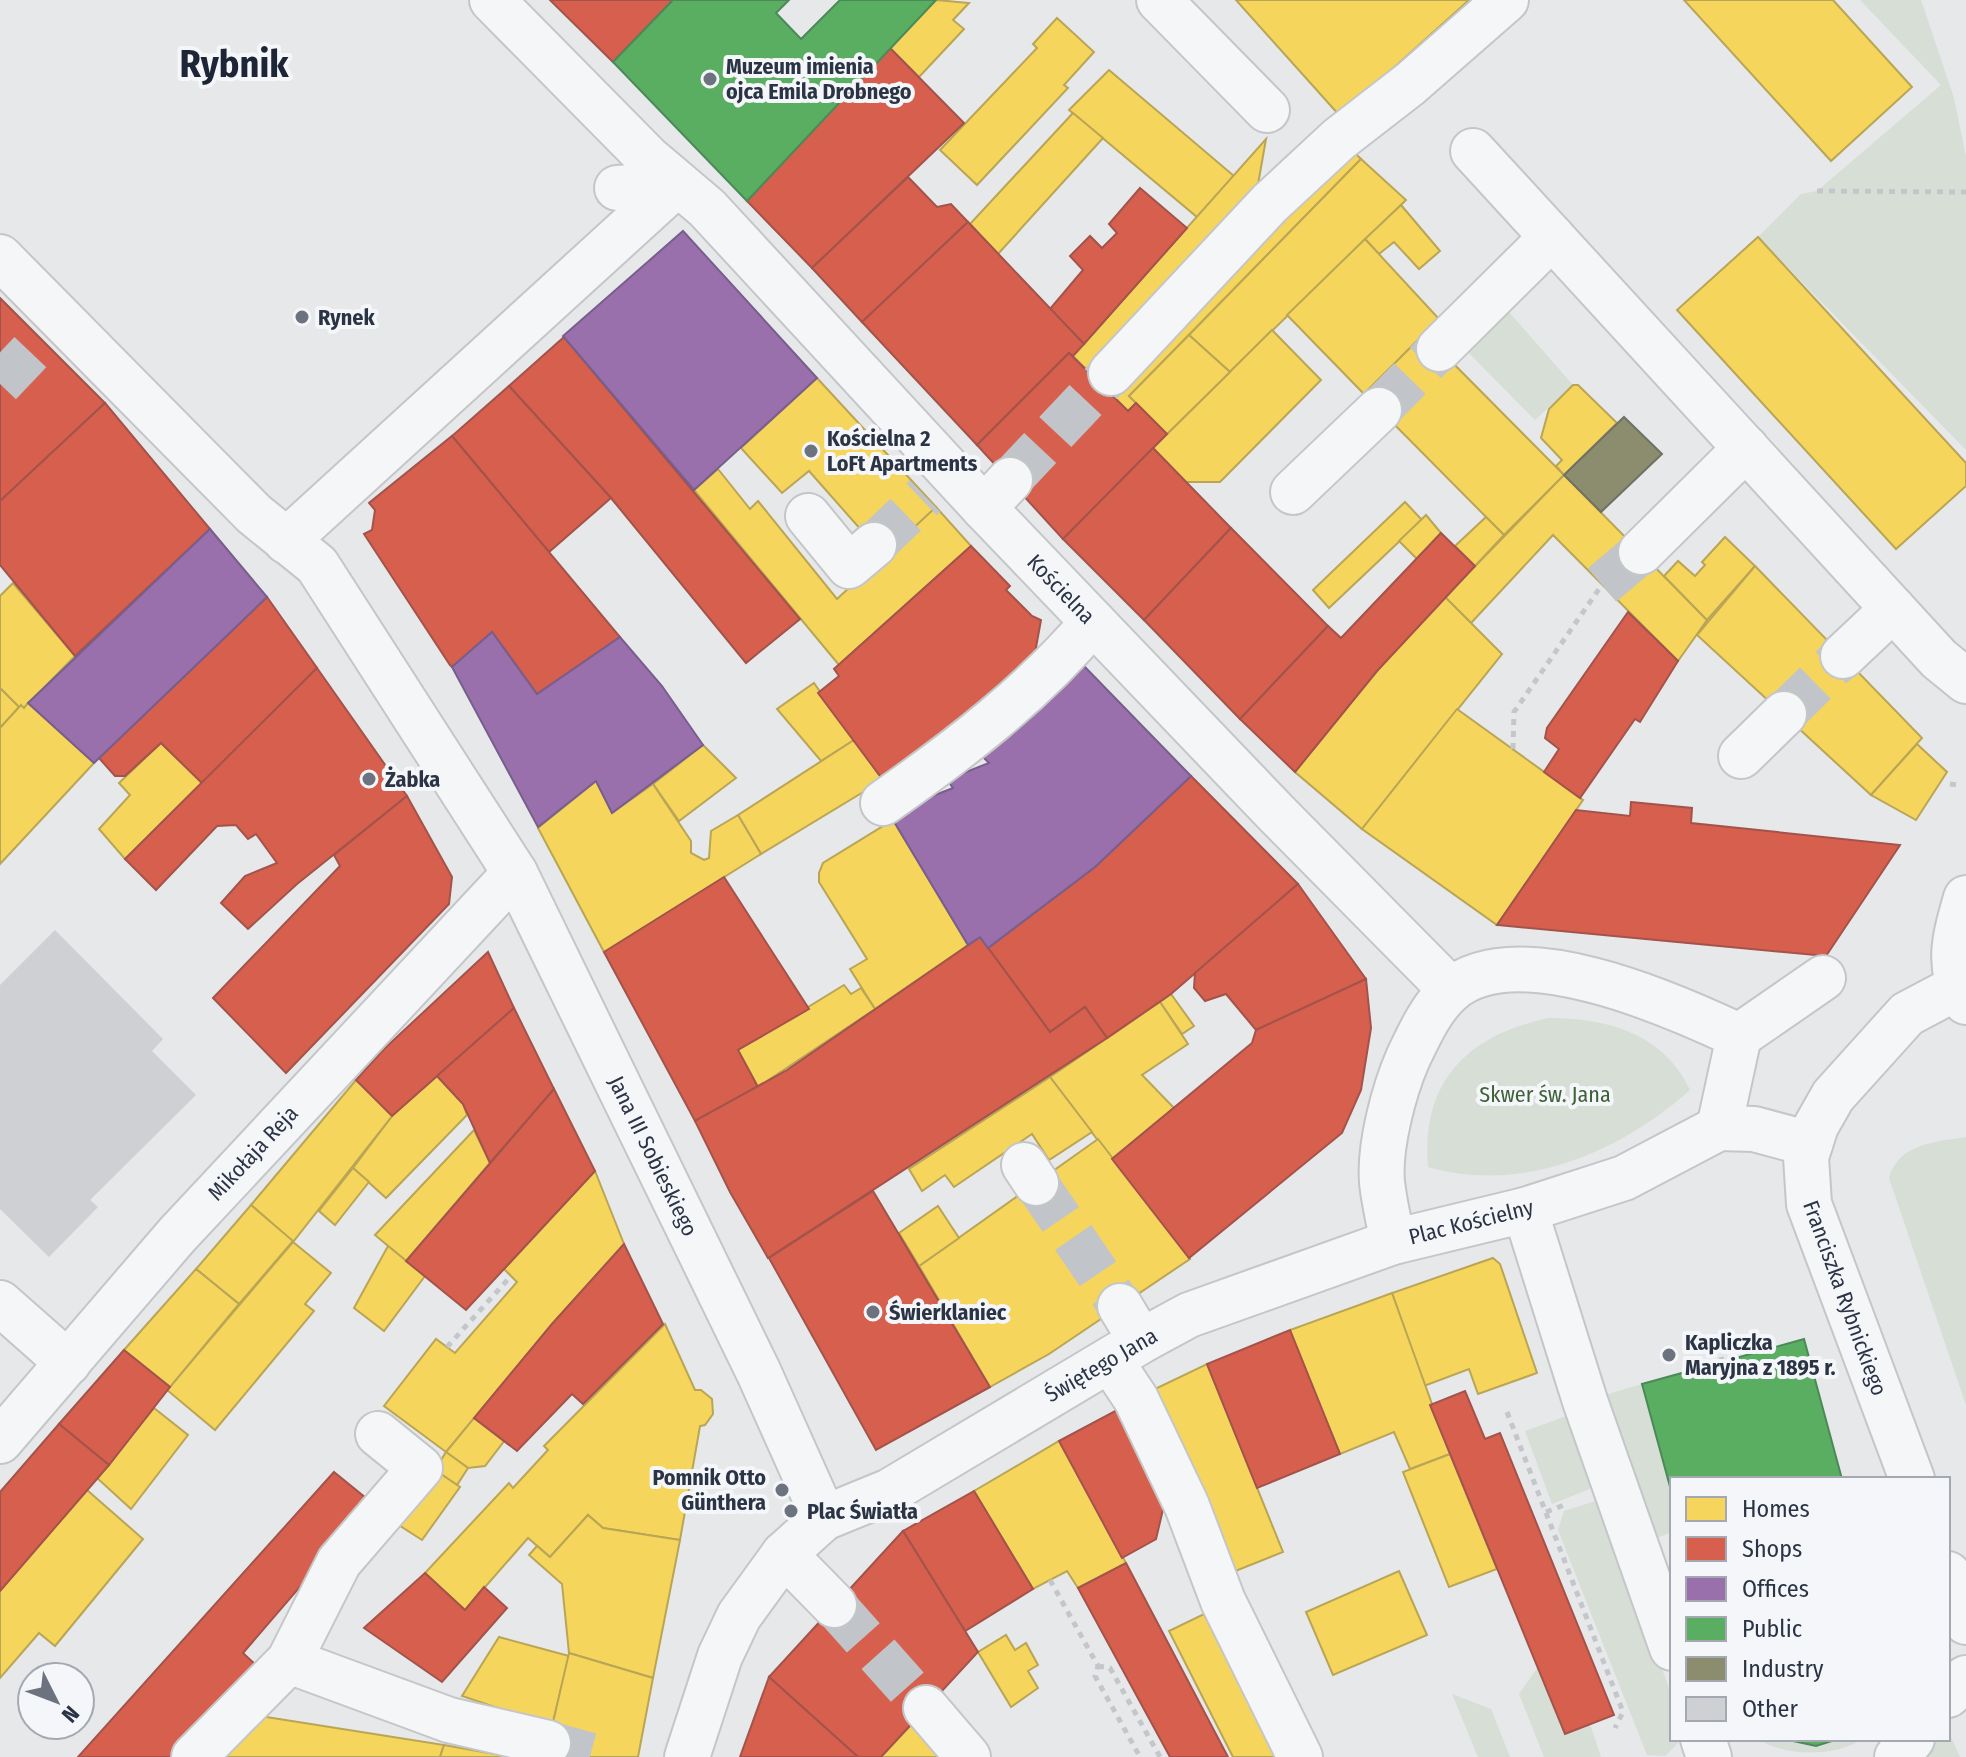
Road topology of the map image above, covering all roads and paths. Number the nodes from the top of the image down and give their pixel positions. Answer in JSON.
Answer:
{"nodes":[{"id":1,"x":492,"y":0,"type":"edge"},
{"id":2,"x":1159,"y":0,"type":"edge"},
{"id":3,"x":1506,"y":0,"type":"edge"},
{"id":4,"x":1267,"y":110,"type":"dead end"},
{"id":5,"x":1473,"y":151,"type":"dead end"},
{"id":6,"x":677,"y":184,"type":"junction"},
{"id":7,"x":617,"y":188,"type":"dead end"},
{"id":8,"x":1817,"y":191,"type":"dead end"},
{"id":9,"x":1966,"y":192,"type":"edge"},
{"id":10,"x":1552,"y":237,"type":"junction"},
{"id":11,"x":0,"y":257,"type":"edge"},
{"id":12,"x":1439,"y":349,"type":"tunnel mouth"},
{"id":13,"x":1111,"y":373,"type":"tunnel mouth"},
{"id":14,"x":1379,"y":410,"type":"tunnel mouth"},
{"id":15,"x":1746,"y":448,"type":"junction"},
{"id":16,"x":1293,"y":492,"type":"dead end"},
{"id":17,"x":808,"y":516,"type":"dead end"},
{"id":18,"x":295,"y":538,"type":"junction"},
{"id":19,"x":874,"y":545,"type":"tunnel mouth"},
{"id":20,"x":1641,"y":552,"type":"tunnel mouth"},
{"id":21,"x":1602,"y":585,"type":"tunnel mouth"},
{"id":22,"x":1893,"y":609,"type":"junction"},
{"id":23,"x":1093,"y":622,"type":"junction"},
{"id":24,"x":1843,"y":656,"type":"tunnel mouth"},
{"id":25,"x":1966,"y":681,"type":"edge"},
{"id":26,"x":1784,"y":714,"type":"tunnel mouth"},
{"id":27,"x":1513,"y":749,"type":"dead end"},
{"id":28,"x":1741,"y":756,"type":"dead end"},
{"id":29,"x":1950,"y":784,"type":"dead end"},
{"id":30,"x":1957,"y":785,"type":"dead end"},
{"id":31,"x":883,"y":803,"type":"dead end"},
{"id":32,"x":515,"y":873,"type":"junction"},
{"id":33,"x":1966,"y":898,"type":"edge"},
{"id":34,"x":1823,"y":978,"type":"dead end"},
{"id":35,"x":1451,"y":990,"type":"junction"},
{"id":36,"x":1962,"y":994,"type":"edge"},
{"id":37,"x":1739,"y":1036,"type":"junction"},
{"id":38,"x":1719,"y":1128,"type":"junction"},
{"id":39,"x":1810,"y":1144,"type":"junction"},
{"id":40,"x":1525,"y":1210,"type":"junction"},
{"id":41,"x":1393,"y":1242,"type":"junction"},
{"id":42,"x":511,"y":1276,"type":"dead end"},
{"id":43,"x":0,"y":1303,"type":"edge"},
{"id":44,"x":1124,"y":1336,"type":"junction"},
{"id":45,"x":447,"y":1347,"type":"dead end"},
{"id":46,"x":68,"y":1363,"type":"junction"},
{"id":47,"x":1507,"y":1412,"type":"dead end"},
{"id":48,"x":378,"y":1434,"type":"dead end"},
{"id":49,"x":0,"y":1441,"type":"edge"},
{"id":50,"x":1911,"y":1477,"type":"edge"},
{"id":51,"x":824,"y":1518,"type":"junction"},
{"id":52,"x":784,"y":1554,"type":"junction"},
{"id":53,"x":1950,"y":1579,"type":"edge"},
{"id":54,"x":1050,"y":1580,"type":"dead end"},
{"id":55,"x":834,"y":1605,"type":"tunnel mouth"},
{"id":56,"x":1966,"y":1622,"type":"edge"},
{"id":57,"x":1670,"y":1642,"type":"edge"},
{"id":58,"x":289,"y":1661,"type":"junction"},
{"id":59,"x":1098,"y":1666,"type":"junction"},
{"id":60,"x":1966,"y":1678,"type":"edge"},
{"id":61,"x":1950,"y":1693,"type":"edge"},
{"id":62,"x":926,"y":1708,"type":"tunnel mouth"},
{"id":63,"x":1615,"y":1728,"type":"dead end"},
{"id":64,"x":1910,"y":1741,"type":"edge"},
{"id":65,"x":548,"y":1743,"type":"tunnel mouth"},
{"id":66,"x":194,"y":1757,"type":"edge"},
{"id":67,"x":687,"y":1757,"type":"edge"},
{"id":68,"x":968,"y":1757,"type":"edge"},
{"id":69,"x":1140,"y":1757,"type":"edge"},
{"id":70,"x":1160,"y":1757,"type":"edge"},
{"id":71,"x":1300,"y":1757,"type":"edge"},
{"id":72,"x":1897,"y":1757,"type":"edge"}],
"edges":[{"from":1,"to":6,"type":"street"},
{"from":2,"to":4,"type":"street"},
{"from":3,"to":13,"type":"street"},
{"from":5,"to":10,"type":"street"},
{"from":6,"to":7,"type":"street"},
{"from":6,"to":18,"type":"street"},
{"from":6,"to":23,"type":"street","name":"Kościelna"},
{"from":8,"to":9,"type":"path"},
{"from":10,"to":12,"type":"street"},
{"from":10,"to":15,"type":"street"},
{"from":11,"to":18,"type":"street"},
{"from":14,"to":16,"type":"street"},
{"from":15,"to":20,"type":"street"},
{"from":15,"to":22,"type":"street"},
{"from":17,"to":19,"type":"street"},
{"from":18,"to":32,"type":"street","name":"Jana III Sobieskiego"},
{"from":21,"to":27,"type":"path"},
{"from":22,"to":24,"type":"street"},
{"from":22,"to":25,"type":"street"},
{"from":23,"to":31,"type":"street"},
{"from":23,"to":35,"type":"street","name":"Kościelna"},
{"from":26,"to":28,"type":"street"},
{"from":29,"to":30,"type":"path"},
{"from":32,"to":46,"type":"street","name":"Mikołaja Reja"},
{"from":32,"to":51,"type":"street","name":"Jana III Sobieskiego"},
{"from":33,"to":36,"type":"street"},
{"from":34,"to":37,"type":"street"},
{"from":35,"to":37,"type":"street"},
{"from":35,"to":41,"type":"street","name":"Plac Kościelny"},
{"from":36,"to":39,"type":"street","name":"Franciszka Rybnickiego"},
{"from":37,"to":38,"type":"street"},
{"from":38,"to":39,"type":"street"},
{"from":38,"to":40,"type":"street","name":"Plac Kościelny"},
{"from":39,"to":50,"type":"street","name":"Franciszka Rybnickiego"},
{"from":40,"to":41,"type":"street","name":"Plac Kościelny"},
{"from":40,"to":57,"type":"street"},
{"from":41,"to":44,"type":"street","name":"Świętego Jana"},
{"from":42,"to":45,"type":"path"},
{"from":43,"to":46,"type":"street"},
{"from":44,"to":51,"type":"street","name":"Świętego Jana"},
{"from":44,"to":71,"type":"street"},
{"from":46,"to":49,"type":"street","name":"Mikołaja Reja"},
{"from":47,"to":63,"type":"path"},
{"from":48,"to":58,"type":"street"},
{"from":51,"to":52,"type":"street"},
{"from":52,"to":55,"type":"street"},
{"from":52,"to":67,"type":"street"},
{"from":53,"to":56,"type":"street"},
{"from":54,"to":59,"type":"path"},
{"from":58,"to":65,"type":"street"},
{"from":58,"to":66,"type":"street"},
{"from":59,"to":69,"type":"path"},
{"from":59,"to":70,"type":"path"},
{"from":60,"to":61,"type":"street"},
{"from":62,"to":68,"type":"street"},
{"from":64,"to":72,"type":"street"}]}
